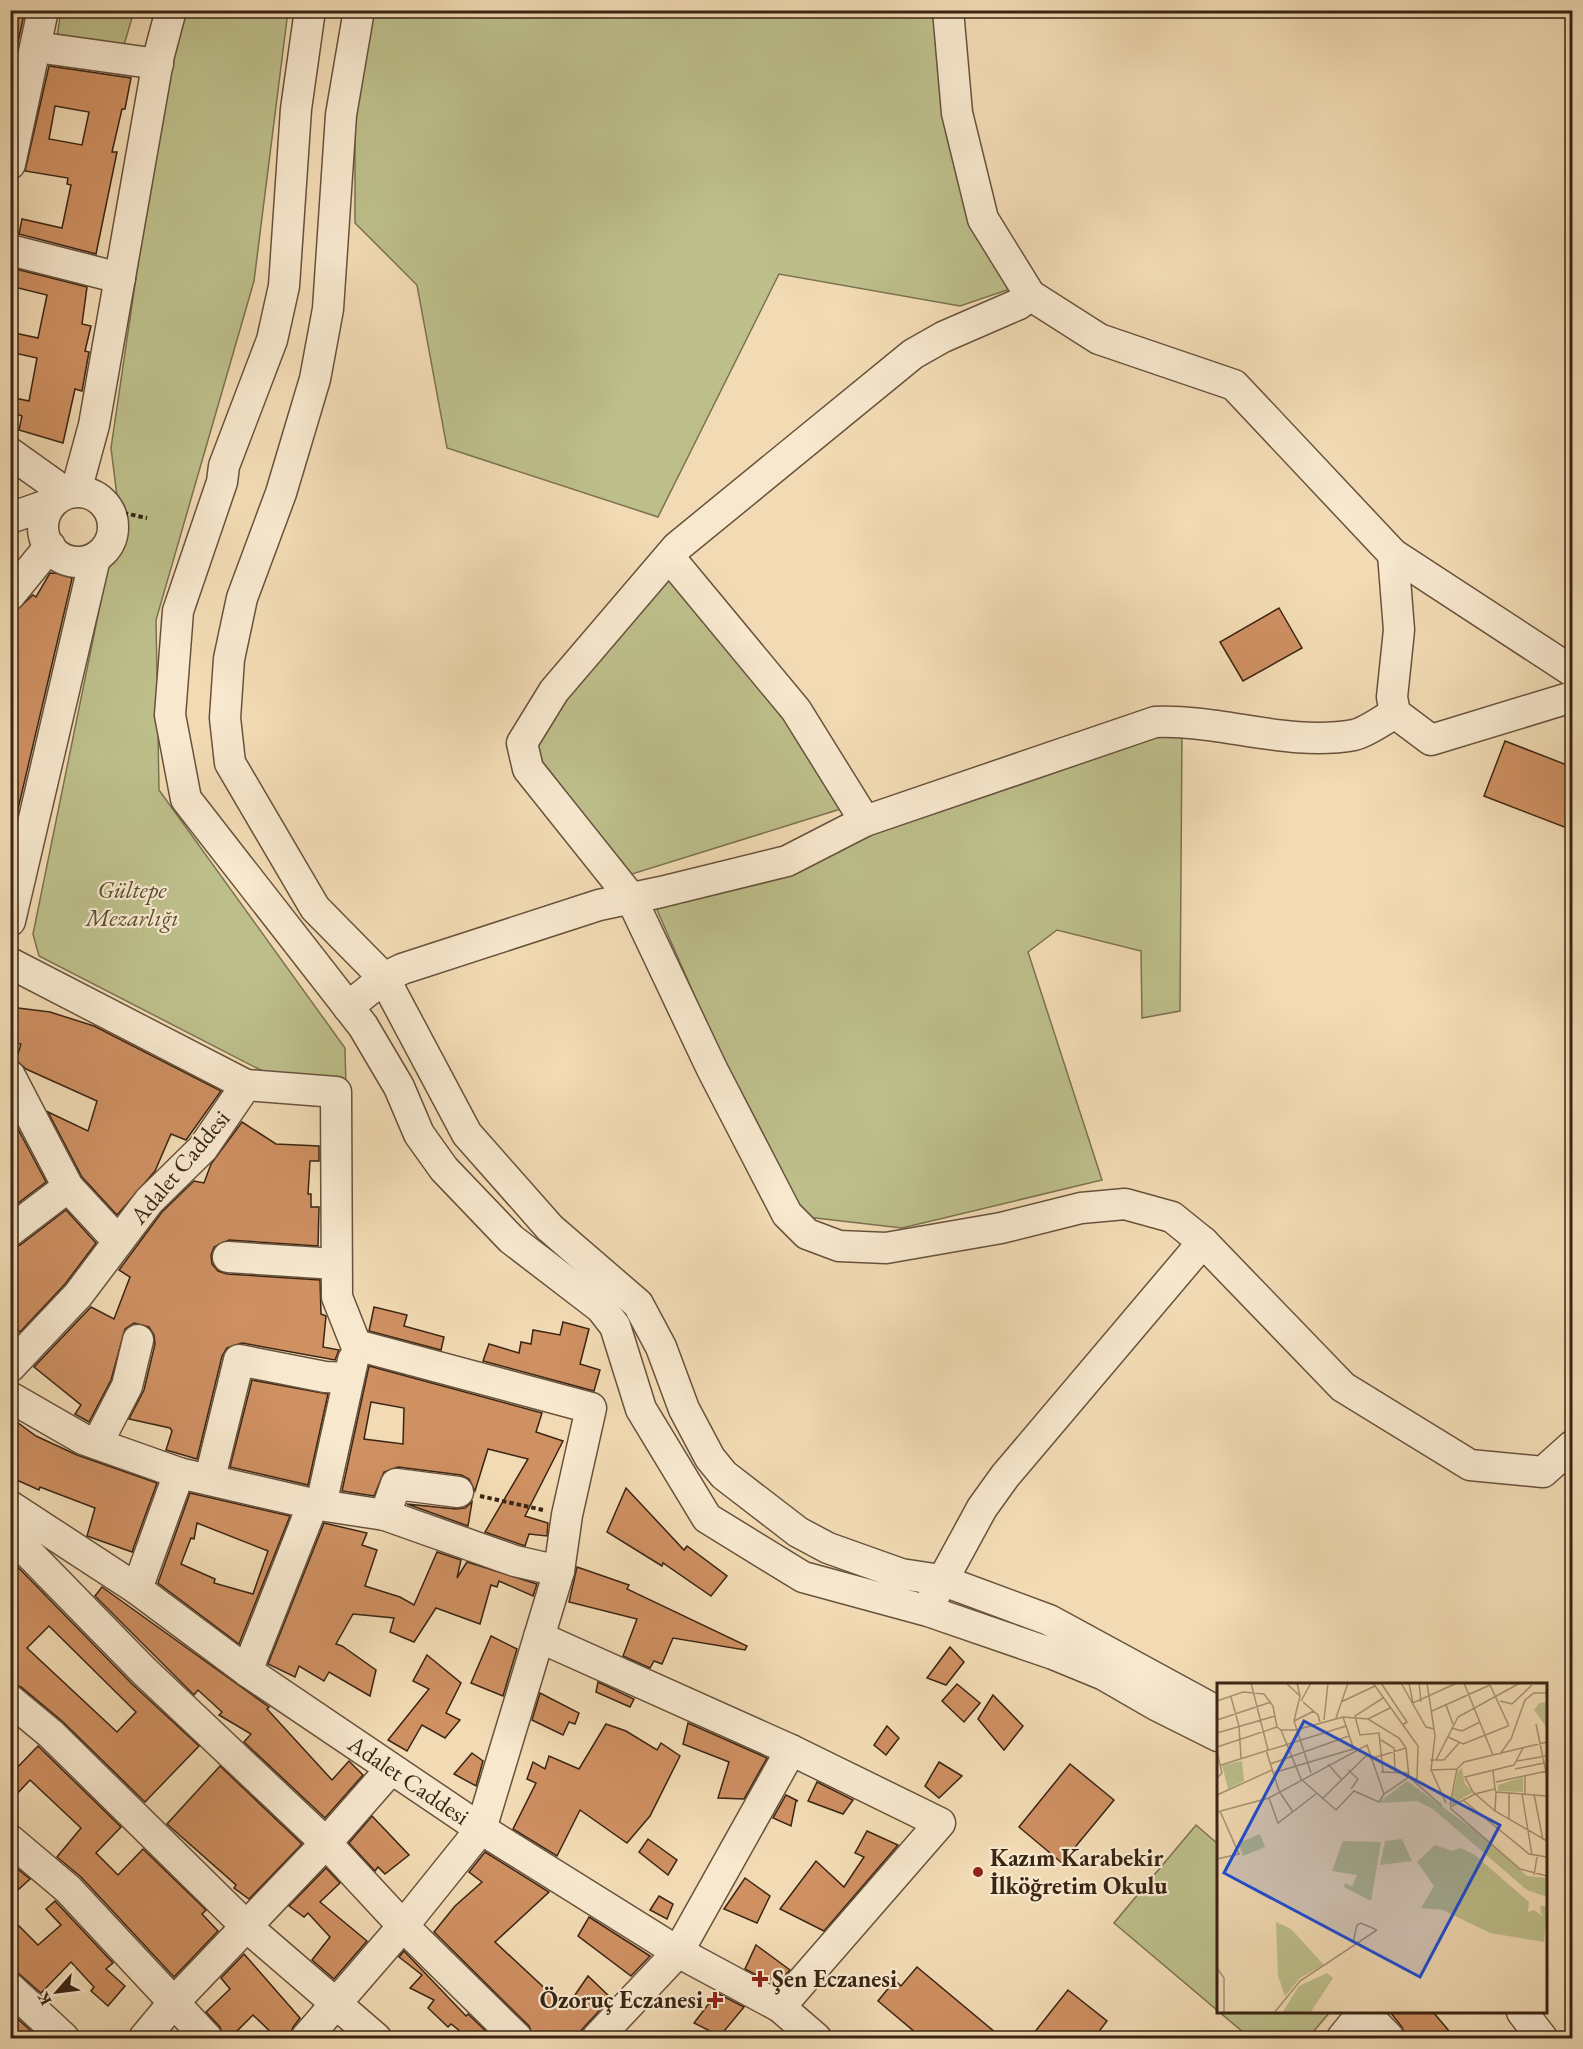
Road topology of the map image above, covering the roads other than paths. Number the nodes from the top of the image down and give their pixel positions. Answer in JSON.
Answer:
{"nodes":[{"id":1,"x":43,"y":10,"type":"edge"},
{"id":2,"x":171,"y":10,"type":"edge"},
{"id":3,"x":310,"y":10,"type":"edge"},
{"id":4,"x":359,"y":10,"type":"edge"},
{"id":5,"x":948,"y":10,"type":"edge"},
{"id":6,"x":27,"y":56,"type":"edge"},
{"id":7,"x":158,"y":64,"type":"junction"},
{"id":8,"x":10,"y":164,"type":"edge"},
{"id":9,"x":10,"y":250,"type":"edge"},
{"id":10,"x":120,"y":278,"type":"junction"},
{"id":11,"x":1030,"y":295,"type":"junction"},
{"id":12,"x":94,"y":426,"type":"junction"},
{"id":13,"x":10,"y":453,"type":"edge"},
{"id":14,"x":64,"y":496,"type":"junction"},
{"id":15,"x":110,"y":510,"type":"junction"},
{"id":16,"x":10,"y":518,"type":"edge"},
{"id":17,"x":50,"y":546,"type":"junction"},
{"id":18,"x":1393,"y":554,"type":"junction"},
{"id":19,"x":94,"y":558,"type":"junction"},
{"id":20,"x":670,"y":558,"type":"junction"},
{"id":21,"x":10,"y":595,"type":"edge"},
{"id":22,"x":1572,"y":671,"type":"edge"},
{"id":23,"x":1572,"y":697,"type":"edge"},
{"id":24,"x":1395,"y":713,"type":"junction"},
{"id":25,"x":865,"y":821,"type":"junction"},
{"id":26,"x":631,"y":898,"type":"junction"},
{"id":27,"x":11,"y":918,"type":"edge"},
{"id":28,"x":10,"y":963,"type":"edge"},
{"id":29,"x":384,"y":978,"type":"junction"},
{"id":30,"x":348,"y":1007,"type":"junction"},
{"id":31,"x":246,"y":1085,"type":"junction"},
{"id":32,"x":13,"y":1088,"type":"edge"},
{"id":33,"x":68,"y":1187,"type":"junction"},
{"id":34,"x":10,"y":1231,"type":"edge"},
{"id":35,"x":118,"y":1241,"type":"junction"},
{"id":36,"x":1203,"y":1242,"type":"junction"},
{"id":37,"x":228,"y":1257,"type":"dead end"},
{"id":38,"x":336,"y":1264,"type":"junction"},
{"id":39,"x":138,"y":1340,"type":"dead end"},
{"id":40,"x":356,"y":1345,"type":"junction"},
{"id":41,"x":16,"y":1353,"type":"edge"},
{"id":42,"x":348,"y":1378,"type":"junction"},
{"id":43,"x":10,"y":1397,"type":"edge"},
{"id":44,"x":98,"y":1444,"type":"junction"},
{"id":45,"x":1572,"y":1446,"type":"edge"},
{"id":46,"x":179,"y":1473,"type":"junction"},
{"id":47,"x":210,"y":1478,"type":"junction"},
{"id":48,"x":458,"y":1492,"type":"road end"},
{"id":49,"x":317,"y":1504,"type":"junction"},
{"id":50,"x":386,"y":1515,"type":"junction"},
{"id":51,"x":14,"y":1524,"type":"edge"},
{"id":52,"x":559,"y":1571,"type":"junction"},
{"id":53,"x":941,"y":1580,"type":"junction"},
{"id":54,"x":137,"y":1589,"type":"junction"},
{"id":55,"x":928,"y":1611,"type":"junction"},
{"id":56,"x":539,"y":1637,"type":"junction"},
{"id":57,"x":247,"y":1671,"type":"junction"},
{"id":58,"x":10,"y":1700,"type":"edge"},
{"id":59,"x":1217,"y":1711,"type":"edge"},
{"id":60,"x":1217,"y":1735,"type":"edge"},
{"id":61,"x":791,"y":1750,"type":"junction"},
{"id":62,"x":391,"y":1768,"type":"junction"},
{"id":63,"x":481,"y":1829,"type":"junction"},
{"id":64,"x":10,"y":1840,"type":"edge"},
{"id":65,"x":326,"y":1843,"type":"junction"},
{"id":66,"x":247,"y":1926,"type":"junction"},
{"id":67,"x":403,"y":1926,"type":"junction"},
{"id":68,"x":678,"y":1952,"type":"junction"},
{"id":69,"x":10,"y":1988,"type":"edge"},
{"id":70,"x":174,"y":2002,"type":"junction"},
{"id":71,"x":335,"y":2005,"type":"junction"},
{"id":72,"x":780,"y":2007,"type":"junction"},
{"id":73,"x":1363,"y":2013,"type":"edge"},
{"id":74,"x":1365,"y":2013,"type":"edge"},
{"id":75,"x":1500,"y":2013,"type":"edge"},
{"id":76,"x":1523,"y":2013,"type":"edge"},
{"id":77,"x":64,"y":2038,"type":"edge"},
{"id":78,"x":144,"y":2038,"type":"edge"},
{"id":79,"x":207,"y":2038,"type":"edge"},
{"id":80,"x":306,"y":2038,"type":"edge"},
{"id":81,"x":376,"y":2038,"type":"edge"},
{"id":82,"x":517,"y":2038,"type":"edge"},
{"id":83,"x":597,"y":2038,"type":"edge"},
{"id":84,"x":816,"y":2038,"type":"edge"},
{"id":85,"x":1342,"y":2038,"type":"edge"},
{"id":86,"x":1389,"y":2038,"type":"edge"},
{"id":87,"x":1517,"y":2038,"type":"edge"},
{"id":88,"x":1542,"y":2038,"type":"edge"}],
"edges":[{"from":1,"to":6,"type":"street"},
{"from":2,"to":7,"type":"street"},
{"from":3,"to":30,"type":"street"},
{"from":4,"to":29,"type":"street"},
{"from":5,"to":11,"type":"street"},
{"from":6,"to":7,"type":"street"},
{"from":6,"to":8,"type":"street"},
{"from":7,"to":10,"type":"street"},
{"from":9,"to":10,"type":"street"},
{"from":10,"to":12,"type":"street"},
{"from":11,"to":18,"type":"street"},
{"from":11,"to":20,"type":"street"},
{"from":12,"to":14,"type":"street"},
{"from":12,"to":15,"type":"street"},
{"from":13,"to":14,"type":"street"},
{"from":14,"to":15,"type":"street"},
{"from":14,"to":16,"type":"street"},
{"from":14,"to":17,"type":"street"},
{"from":15,"to":19,"type":"street"},
{"from":17,"to":19,"type":"street"},
{"from":17,"to":21,"type":"street"},
{"from":18,"to":22,"type":"street"},
{"from":18,"to":24,"type":"street"},
{"from":19,"to":27,"type":"street"},
{"from":20,"to":25,"type":"street"},
{"from":20,"to":26,"type":"street"},
{"from":23,"to":24,"type":"street"},
{"from":24,"to":25,"type":"street"},
{"from":25,"to":26,"type":"street"},
{"from":26,"to":29,"type":"street"},
{"from":26,"to":36,"type":"street"},
{"from":28,"to":31,"type":"street","name":"Adalet Caddesi"},
{"from":29,"to":30,"type":"street"},
{"from":29,"to":53,"type":"street"},
{"from":30,"to":55,"type":"street"},
{"from":31,"to":35,"type":"street","name":"Adalet Caddesi"},
{"from":31,"to":38,"type":"street"},
{"from":32,"to":33,"type":"street"},
{"from":33,"to":34,"type":"street"},
{"from":33,"to":35,"type":"street"},
{"from":35,"to":41,"type":"street","name":"Adalet Caddesi"},
{"from":36,"to":45,"type":"street"},
{"from":36,"to":53,"type":"street"},
{"from":37,"to":38,"type":"street"},
{"from":38,"to":40,"type":"street"},
{"from":39,"to":44,"type":"street"},
{"from":40,"to":42,"type":"street"},
{"from":40,"to":52,"type":"street"},
{"from":42,"to":47,"type":"street"},
{"from":42,"to":49,"type":"street"},
{"from":43,"to":44,"type":"street"},
{"from":44,"to":46,"type":"street"},
{"from":46,"to":47,"type":"street"},
{"from":46,"to":54,"type":"street"},
{"from":47,"to":49,"type":"street"},
{"from":48,"to":50,"type":"street"},
{"from":49,"to":50,"type":"street"},
{"from":49,"to":57,"type":"street"},
{"from":50,"to":52,"type":"street"},
{"from":51,"to":54,"type":"street","name":"Adalet Caddesi"},
{"from":51,"to":65,"type":"street"},
{"from":52,"to":56,"type":"street"},
{"from":53,"to":55,"type":"street"},
{"from":53,"to":59,"type":"street"},
{"from":54,"to":57,"type":"street","name":"Adalet Caddesi"},
{"from":55,"to":60,"type":"street"},
{"from":56,"to":61,"type":"street"},
{"from":56,"to":63,"type":"street"},
{"from":57,"to":62,"type":"street","name":"Adalet Caddesi"},
{"from":58,"to":66,"type":"street"},
{"from":61,"to":68,"type":"street"},
{"from":61,"to":72,"type":"street"},
{"from":62,"to":63,"type":"street","name":"Adalet Caddesi"},
{"from":62,"to":65,"type":"street"},
{"from":63,"to":67,"type":"street"},
{"from":63,"to":68,"type":"street","name":"Adalet Caddesi"},
{"from":64,"to":70,"type":"street"},
{"from":65,"to":66,"type":"street"},
{"from":65,"to":67,"type":"street"},
{"from":66,"to":70,"type":"street"},
{"from":66,"to":71,"type":"street"},
{"from":67,"to":71,"type":"street"},
{"from":67,"to":82,"type":"street"},
{"from":68,"to":72,"type":"street","name":"Adalet Caddesi"},
{"from":68,"to":83,"type":"street"},
{"from":69,"to":77,"type":"street"},
{"from":70,"to":78,"type":"street"},
{"from":70,"to":79,"type":"street"},
{"from":71,"to":80,"type":"street"},
{"from":71,"to":81,"type":"street"},
{"from":72,"to":84,"type":"street","name":"Adalet Caddesi"},
{"from":73,"to":85,"type":"street"},
{"from":74,"to":86,"type":"street"},
{"from":75,"to":87,"type":"street"},
{"from":76,"to":88,"type":"street"}]}
